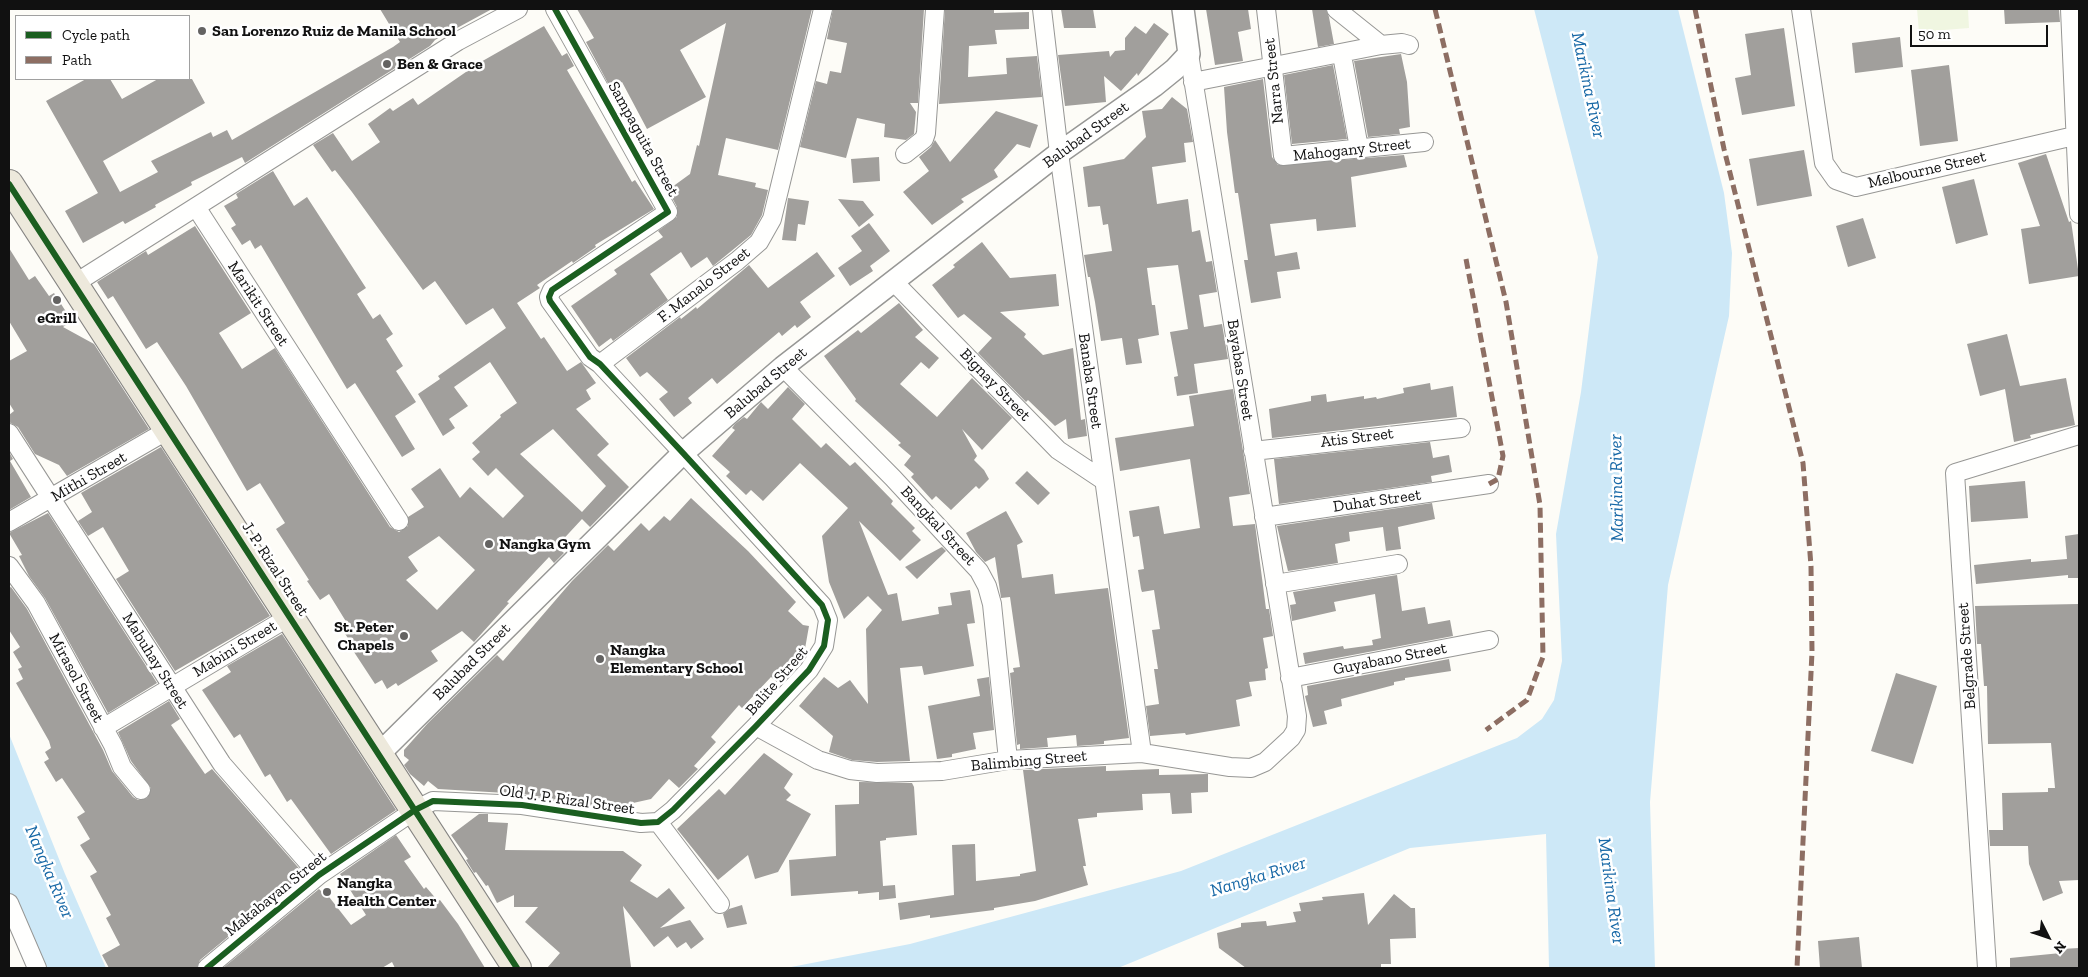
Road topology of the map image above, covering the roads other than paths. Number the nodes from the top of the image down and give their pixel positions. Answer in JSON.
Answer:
{"nodes":[{"id":1,"x":518,"y":9,"type":"edge"},
{"id":2,"x":555,"y":9,"type":"edge"},
{"id":3,"x":823,"y":9,"type":"edge"},
{"id":4,"x":935,"y":9,"type":"edge"},
{"id":5,"x":1042,"y":9,"type":"edge"},
{"id":6,"x":1183,"y":9,"type":"edge"},
{"id":7,"x":1266,"y":9,"type":"edge"},
{"id":8,"x":1336,"y":9,"type":"edge"},
{"id":9,"x":1801,"y":9,"type":"edge"},
{"id":10,"x":2070,"y":9,"type":"edge"},
{"id":11,"x":1381,"y":45,"type":"junction"},
{"id":12,"x":1408,"y":45,"type":"dead end"},
{"id":13,"x":1190,"y":54,"type":"junction"},
{"id":14,"x":1342,"y":55,"type":"junction"},
{"id":15,"x":1272,"y":67,"type":"junction"},
{"id":16,"x":1193,"y":82,"type":"junction"},
{"id":17,"x":2074,"y":136,"type":"junction"},
{"id":18,"x":1424,"y":142,"type":"dead end"},
{"id":19,"x":1358,"y":148,"type":"junction"},
{"id":20,"x":1060,"y":153,"type":"junction"},
{"id":21,"x":905,"y":154,"type":"dead end"},
{"id":22,"x":1282,"y":154,"type":"joint"},
{"id":23,"x":9,"y":184,"type":"edge"},
{"id":24,"x":196,"y":207,"type":"junction"},
{"id":25,"x":2079,"y":214,"type":"edge"},
{"id":26,"x":893,"y":281,"type":"junction"},
{"id":27,"x":74,"y":284,"type":"junction"},
{"id":28,"x":600,"y":364,"type":"junction"},
{"id":29,"x":783,"y":367,"type":"junction"},
{"id":30,"x":1461,"y":428,"type":"dead end"},
{"id":31,"x":168,"y":430,"type":"junction"},
{"id":32,"x":9,"y":433,"type":"edge"},
{"id":33,"x":2079,"y":436,"type":"edge"},
{"id":34,"x":1253,"y":451,"type":"junction"},
{"id":35,"x":683,"y":453,"type":"junction"},
{"id":36,"x":1103,"y":480,"type":"junction"},
{"id":37,"x":1489,"y":484,"type":"dead end"},
{"id":38,"x":52,"y":499,"type":"junction"},
{"id":39,"x":1264,"y":517,"type":"junction"},
{"id":40,"x":399,"y":521,"type":"dead end"},
{"id":41,"x":9,"y":522,"type":"edge"},
{"id":42,"x":1398,"y":564,"type":"dead end"},
{"id":43,"x":9,"y":566,"type":"edge"},
{"id":44,"x":1275,"y":584,"type":"junction"},
{"id":45,"x":289,"y":617,"type":"junction"},
{"id":46,"x":1490,"y":640,"type":"dead end"},
{"id":47,"x":1290,"y":678,"type":"junction"},
{"id":48,"x":171,"y":687,"type":"junction"},
{"id":49,"x":756,"y":726,"type":"junction"},
{"id":50,"x":103,"y":728,"type":"junction"},
{"id":51,"x":1296,"y":730,"type":"joint"},
{"id":52,"x":1142,"y":753,"type":"junction"},
{"id":53,"x":379,"y":754,"type":"junction"},
{"id":54,"x":1008,"y":760,"type":"junction"},
{"id":55,"x":141,"y":790,"type":"dead end"},
{"id":56,"x":415,"y":810,"type":"junction"},
{"id":57,"x":658,"y":822,"type":"junction"},
{"id":58,"x":319,"y":875,"type":"junction"},
{"id":59,"x":9,"y":903,"type":"edge"},
{"id":60,"x":720,"y":904,"type":"dead end"},
{"id":61,"x":37,"y":968,"type":"edge"},
{"id":62,"x":207,"y":968,"type":"edge"},
{"id":63,"x":517,"y":968,"type":"edge"},
{"id":64,"x":1987,"y":968,"type":"edge"}],
"edges":[{"from":1,"to":24,"type":"street"},
{"from":2,"to":28,"type":"street","name":"Sampaguita Street"},
{"from":3,"to":28,"type":"street","name":"F. Manalo Street"},
{"from":4,"to":21,"type":"street"},
{"from":5,"to":20,"type":"street","name":"Banaba Street"},
{"from":6,"to":13,"type":"street","name":"Bayabas Street"},
{"from":7,"to":15,"type":"street","name":"Narra Street"},
{"from":8,"to":11,"type":"street"},
{"from":9,"to":17,"type":"street","name":"Melbourne Street"},
{"from":10,"to":17,"type":"street"},
{"from":11,"to":12,"type":"street"},
{"from":11,"to":14,"type":"street"},
{"from":13,"to":16,"type":"street","name":"Bayabas Street"},
{"from":13,"to":20,"type":"street","name":"Balubad Street"},
{"from":14,"to":15,"type":"street"},
{"from":14,"to":19,"type":"street"},
{"from":15,"to":16,"type":"street"},
{"from":15,"to":22,"type":"street","name":"Narra Street"},
{"from":16,"to":34,"type":"street","name":"Bayabas Street"},
{"from":17,"to":25,"type":"street"},
{"from":18,"to":19,"type":"street","name":"Mahogany Street"},
{"from":19,"to":22,"type":"street","name":"Mahogany Street"},
{"from":20,"to":26,"type":"street","name":"Balubad Street"},
{"from":20,"to":36,"type":"street","name":"Banaba Street"},
{"from":23,"to":27,"type":"main road","name":"J. P. Rizal Street"},
{"from":24,"to":27,"type":"street"},
{"from":24,"to":40,"type":"street","name":"Marikit Street"},
{"from":26,"to":29,"type":"street","name":"Balubad Street"},
{"from":26,"to":36,"type":"street","name":"Bignay Street"},
{"from":27,"to":31,"type":"main road","name":"J. P. Rizal Street"},
{"from":28,"to":35,"type":"street"},
{"from":29,"to":35,"type":"street","name":"Balubad Street"},
{"from":29,"to":54,"type":"street","name":"Bangkal Street"},
{"from":30,"to":34,"type":"street","name":"Atis Street"},
{"from":31,"to":38,"type":"street","name":"Mithi Street"},
{"from":31,"to":45,"type":"main road","name":"J. P. Rizal Street"},
{"from":32,"to":38,"type":"street","name":"Mabuhay Street"},
{"from":33,"to":64,"type":"street","name":"Belgrade Street"},
{"from":34,"to":39,"type":"street","name":"Bayabas Street"},
{"from":35,"to":49,"type":"street","name":"Balite Street"},
{"from":35,"to":53,"type":"street","name":"Balubad Street"},
{"from":36,"to":52,"type":"street","name":"Banaba Street"},
{"from":37,"to":39,"type":"street","name":"Duhat Street"},
{"from":38,"to":41,"type":"street","name":"Mithi Street"},
{"from":38,"to":48,"type":"street","name":"Mabuhay Street"},
{"from":39,"to":44,"type":"street","name":"Bayabas Street"},
{"from":42,"to":44,"type":"street"},
{"from":43,"to":50,"type":"street","name":"Mirasol Street"},
{"from":44,"to":47,"type":"street","name":"Bayabas Street"},
{"from":45,"to":48,"type":"street","name":"Mabini Street"},
{"from":45,"to":53,"type":"main road","name":"J. P. Rizal Street"},
{"from":46,"to":47,"type":"street","name":"Guyabano Street"},
{"from":47,"to":51,"type":"street","name":"Bayabas Street"},
{"from":48,"to":50,"type":"street","name":"Mabini Street"},
{"from":48,"to":58,"type":"street","name":"Mabuhay Street"},
{"from":49,"to":54,"type":"street","name":"Balimbing Street"},
{"from":49,"to":57,"type":"street","name":"Balite Street"},
{"from":50,"to":55,"type":"street","name":"Mirasol Street"},
{"from":51,"to":52,"type":"street","name":"Balimbing Street"},
{"from":52,"to":54,"type":"street","name":"Balimbing Street"},
{"from":53,"to":56,"type":"main road","name":"J. P. Rizal Street"},
{"from":56,"to":57,"type":"street","name":"Old J. P. Rizal Street"},
{"from":56,"to":58,"type":"street","name":"Makabayan Street"},
{"from":56,"to":63,"type":"main road","name":"J. P. Rizal Street"},
{"from":57,"to":60,"type":"street"},
{"from":58,"to":62,"type":"street","name":"Makabayan Street"},
{"from":59,"to":61,"type":"street"}]}
